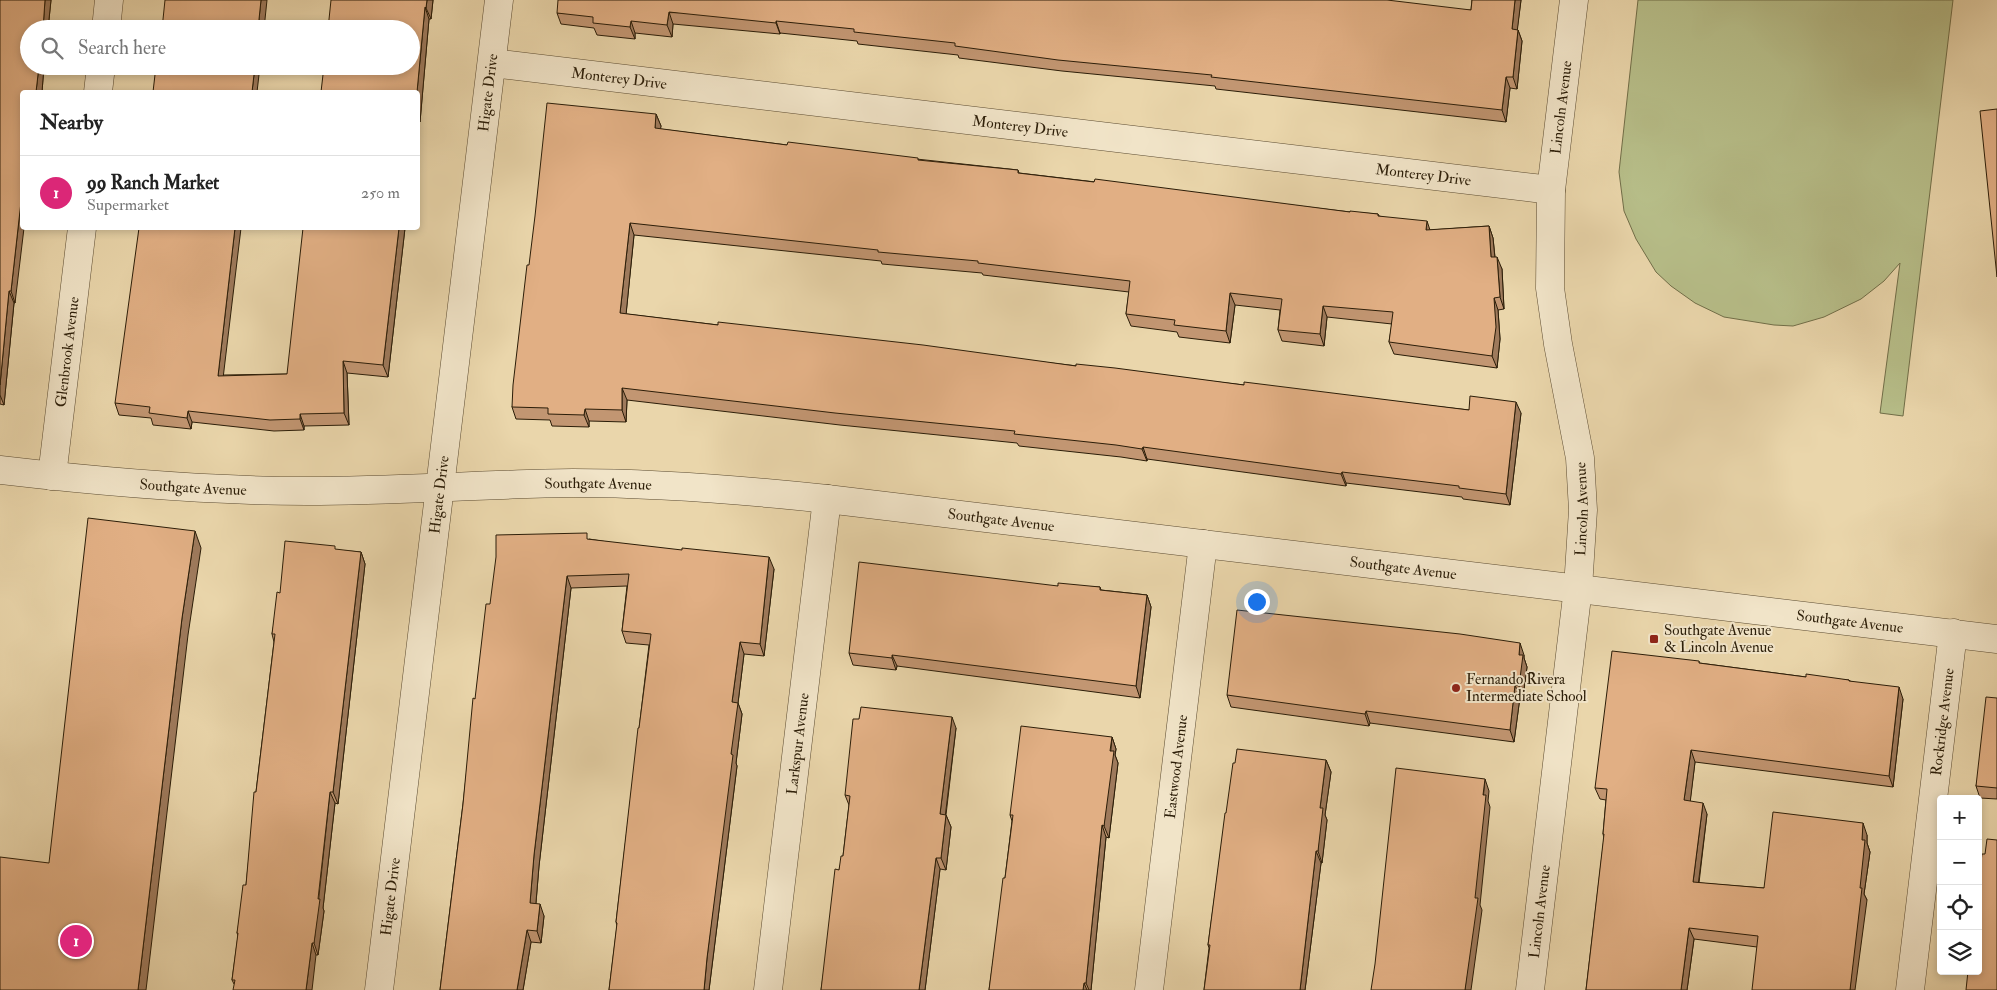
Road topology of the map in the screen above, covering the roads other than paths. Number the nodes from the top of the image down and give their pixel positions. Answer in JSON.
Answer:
{"nodes":[{"id":1,"x":109,"y":0,"type":"edge"},
{"id":2,"x":499,"y":0,"type":"edge"},
{"id":3,"x":1574,"y":0,"type":"edge"},
{"id":4,"x":107,"y":20,"type":"edge"},
{"id":5,"x":492,"y":63,"type":"junction"},
{"id":6,"x":101,"y":75,"type":"edge"},
{"id":7,"x":98,"y":90,"type":"edge"},
{"id":8,"x":1551,"y":190,"type":"junction"},
{"id":9,"x":82,"y":230,"type":"edge"},
{"id":10,"x":0,"y":470,"type":"edge"},
{"id":11,"x":52,"y":476,"type":"junction"},
{"id":12,"x":439,"y":488,"type":"junction"},
{"id":13,"x":827,"y":499,"type":"junction"},
{"id":14,"x":1203,"y":544,"type":"junction"},
{"id":15,"x":1578,"y":588,"type":"junction"},
{"id":16,"x":1953,"y":633,"type":"junction"},
{"id":17,"x":1997,"y":639,"type":"edge"},
{"id":18,"x":379,"y":990,"type":"edge"},
{"id":19,"x":768,"y":990,"type":"edge"},
{"id":20,"x":1149,"y":990,"type":"edge"},
{"id":21,"x":1530,"y":990,"type":"edge"},
{"id":22,"x":1910,"y":990,"type":"edge"}],
"edges":[{"from":1,"to":4,"type":"street"},
{"from":2,"to":5,"type":"street","name":"Higate Drive"},
{"from":3,"to":8,"type":"street","name":"Lincoln Avenue"},
{"from":5,"to":8,"type":"street","name":"Monterey Drive"},
{"from":5,"to":12,"type":"street","name":"Higate Drive"},
{"from":6,"to":7,"type":"street"},
{"from":8,"to":15,"type":"street","name":"Lincoln Avenue"},
{"from":9,"to":11,"type":"street","name":"Glenbrook Avenue"},
{"from":10,"to":11,"type":"street","name":"Southgate Avenue"},
{"from":11,"to":12,"type":"street","name":"Southgate Avenue"},
{"from":12,"to":13,"type":"street","name":"Southgate Avenue"},
{"from":12,"to":18,"type":"street","name":"Higate Drive"},
{"from":13,"to":14,"type":"street","name":"Southgate Avenue"},
{"from":13,"to":19,"type":"street","name":"Larkspur Avenue"},
{"from":14,"to":15,"type":"street","name":"Southgate Avenue"},
{"from":14,"to":20,"type":"street","name":"Eastwood Avenue"},
{"from":15,"to":16,"type":"street","name":"Southgate Avenue"},
{"from":15,"to":21,"type":"street","name":"Lincoln Avenue"},
{"from":16,"to":17,"type":"street","name":"Southgate Avenue"},
{"from":16,"to":22,"type":"street","name":"Rockridge Avenue"}]}
